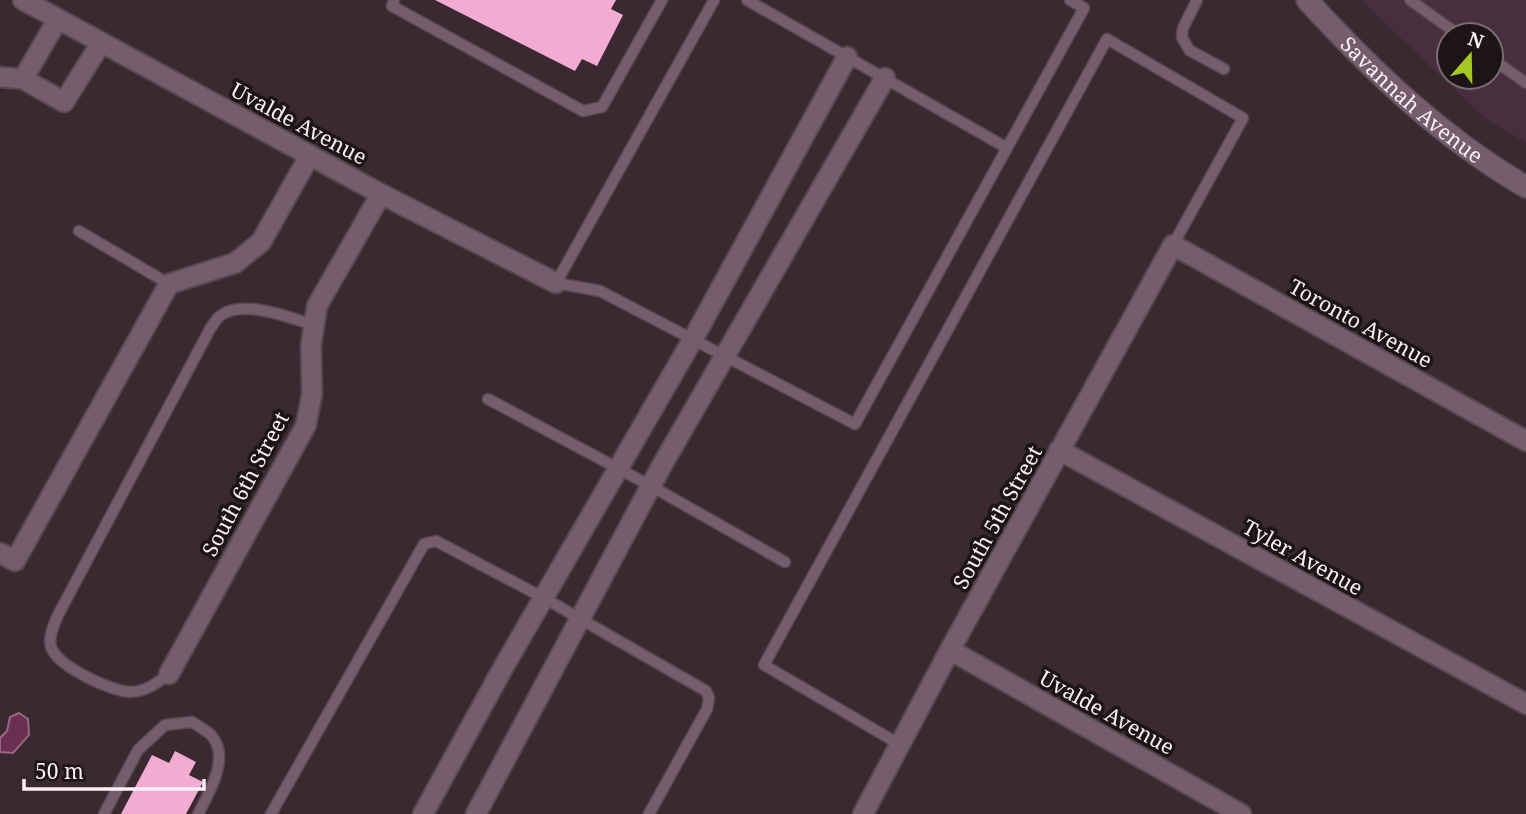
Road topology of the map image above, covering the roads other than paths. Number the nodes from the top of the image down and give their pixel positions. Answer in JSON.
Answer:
{"nodes":[{"id":1,"x":23,"y":0,"type":"edge"},
{"id":2,"x":394,"y":0,"type":"edge"},
{"id":3,"x":662,"y":0,"type":"edge"},
{"id":4,"x":714,"y":0,"type":"edge"},
{"id":5,"x":747,"y":0,"type":"edge"},
{"id":6,"x":1070,"y":0,"type":"edge"},
{"id":7,"x":1197,"y":0,"type":"edge"},
{"id":8,"x":1307,"y":0,"type":"edge"},
{"id":9,"x":1410,"y":0,"type":"edge"},
{"id":10,"x":58,"y":19,"type":"junction"},
{"id":11,"x":1439,"y":21,"type":"edge"},
{"id":12,"x":101,"y":43,"type":"junction"},
{"id":13,"x":847,"y":57,"type":"junction"},
{"id":14,"x":1505,"y":68,"type":"edge"},
{"id":15,"x":1224,"y":69,"type":"dead end"},
{"id":16,"x":0,"y":77,"type":"edge"},
{"id":17,"x":885,"y":78,"type":"junction"},
{"id":18,"x":23,"y":79,"type":"junction"},
{"id":19,"x":1526,"y":83,"type":"edge"},
{"id":20,"x":1007,"y":148,"type":"junction"},
{"id":21,"x":310,"y":155,"type":"junction"},
{"id":22,"x":1526,"y":187,"type":"edge"},
{"id":23,"x":381,"y":194,"type":"junction"},
{"id":24,"x":79,"y":231,"type":"dead end"},
{"id":25,"x":1173,"y":245,"type":"junction"},
{"id":26,"x":555,"y":283,"type":"junction"},
{"id":27,"x":169,"y":284,"type":"junction"},
{"id":28,"x":314,"y":325,"type":"junction"},
{"id":29,"x":693,"y":339,"type":"junction"},
{"id":30,"x":726,"y":356,"type":"junction"},
{"id":31,"x":488,"y":399,"type":"dead end"},
{"id":32,"x":1526,"y":441,"type":"edge"},
{"id":33,"x":1059,"y":450,"type":"junction"},
{"id":34,"x":618,"y":469,"type":"junction"},
{"id":35,"x":651,"y":486,"type":"junction"},
{"id":36,"x":0,"y":553,"type":"edge"},
{"id":37,"x":785,"y":562,"type":"dead end"},
{"id":38,"x":544,"y":598,"type":"junction"},
{"id":39,"x":580,"y":619,"type":"junction"},
{"id":40,"x":950,"y":650,"type":"junction"},
{"id":41,"x":169,"y":674,"type":"joint"},
{"id":42,"x":1526,"y":704,"type":"edge"},
{"id":43,"x":899,"y":744,"type":"junction"},
{"id":44,"x":104,"y":814,"type":"edge"},
{"id":45,"x":198,"y":814,"type":"edge"},
{"id":46,"x":271,"y":814,"type":"edge"},
{"id":47,"x":423,"y":814,"type":"edge"},
{"id":48,"x":476,"y":814,"type":"edge"},
{"id":49,"x":649,"y":814,"type":"edge"},
{"id":50,"x":863,"y":814,"type":"edge"},
{"id":51,"x":1241,"y":814,"type":"edge"}],
"edges":[{"from":1,"to":10,"type":"street","name":"Uvalde Avenue"},
{"from":2,"to":3,"type":"lane"},
{"from":4,"to":26,"type":"lane"},
{"from":5,"to":13,"type":"lane"},
{"from":6,"to":20,"type":"lane"},
{"from":7,"to":15,"type":"lane"},
{"from":8,"to":22,"type":"main road","name":"Savannah Avenue"},
{"from":9,"to":11,"type":"lane"},
{"from":10,"to":12,"type":"street","name":"Uvalde Avenue"},
{"from":10,"to":18,"type":"street"},
{"from":12,"to":18,"type":"street"},
{"from":12,"to":21,"type":"street","name":"Uvalde Avenue"},
{"from":13,"to":17,"type":"lane"},
{"from":13,"to":29,"type":"street"},
{"from":14,"to":19,"type":"lane"},
{"from":16,"to":18,"type":"street"},
{"from":17,"to":20,"type":"lane"},
{"from":17,"to":30,"type":"street"},
{"from":20,"to":30,"type":"lane"},
{"from":21,"to":23,"type":"street","name":"Uvalde Avenue"},
{"from":21,"to":27,"type":"street"},
{"from":23,"to":26,"type":"street","name":"Uvalde Avenue"},
{"from":23,"to":28,"type":"street","name":"South 6th Street"},
{"from":24,"to":27,"type":"lane"},
{"from":25,"to":32,"type":"street","name":"Toronto Avenue"},
{"from":25,"to":33,"type":"street","name":"South 5th Street"},
{"from":25,"to":43,"type":"lane"},
{"from":26,"to":29,"type":"lane"},
{"from":27,"to":36,"type":"street"},
{"from":28,"to":41,"type":"street","name":"South 6th Street"},
{"from":28,"to":41,"type":"lane"},
{"from":29,"to":30,"type":"lane"},
{"from":29,"to":34,"type":"street"},
{"from":30,"to":35,"type":"street"},
{"from":31,"to":34,"type":"lane"},
{"from":33,"to":40,"type":"street","name":"South 5th Street"},
{"from":33,"to":42,"type":"street","name":"Tyler Avenue"},
{"from":34,"to":35,"type":"lane"},
{"from":34,"to":38,"type":"street"},
{"from":35,"to":37,"type":"lane"},
{"from":35,"to":39,"type":"street"},
{"from":38,"to":39,"type":"lane"},
{"from":38,"to":46,"type":"lane"},
{"from":38,"to":47,"type":"street"},
{"from":39,"to":48,"type":"street"},
{"from":39,"to":49,"type":"lane"},
{"from":40,"to":43,"type":"street","name":"South 5th Street"},
{"from":40,"to":51,"type":"street","name":"Uvalde Avenue"},
{"from":43,"to":50,"type":"street","name":"South 5th Street"},
{"from":44,"to":45,"type":"lane"}]}
